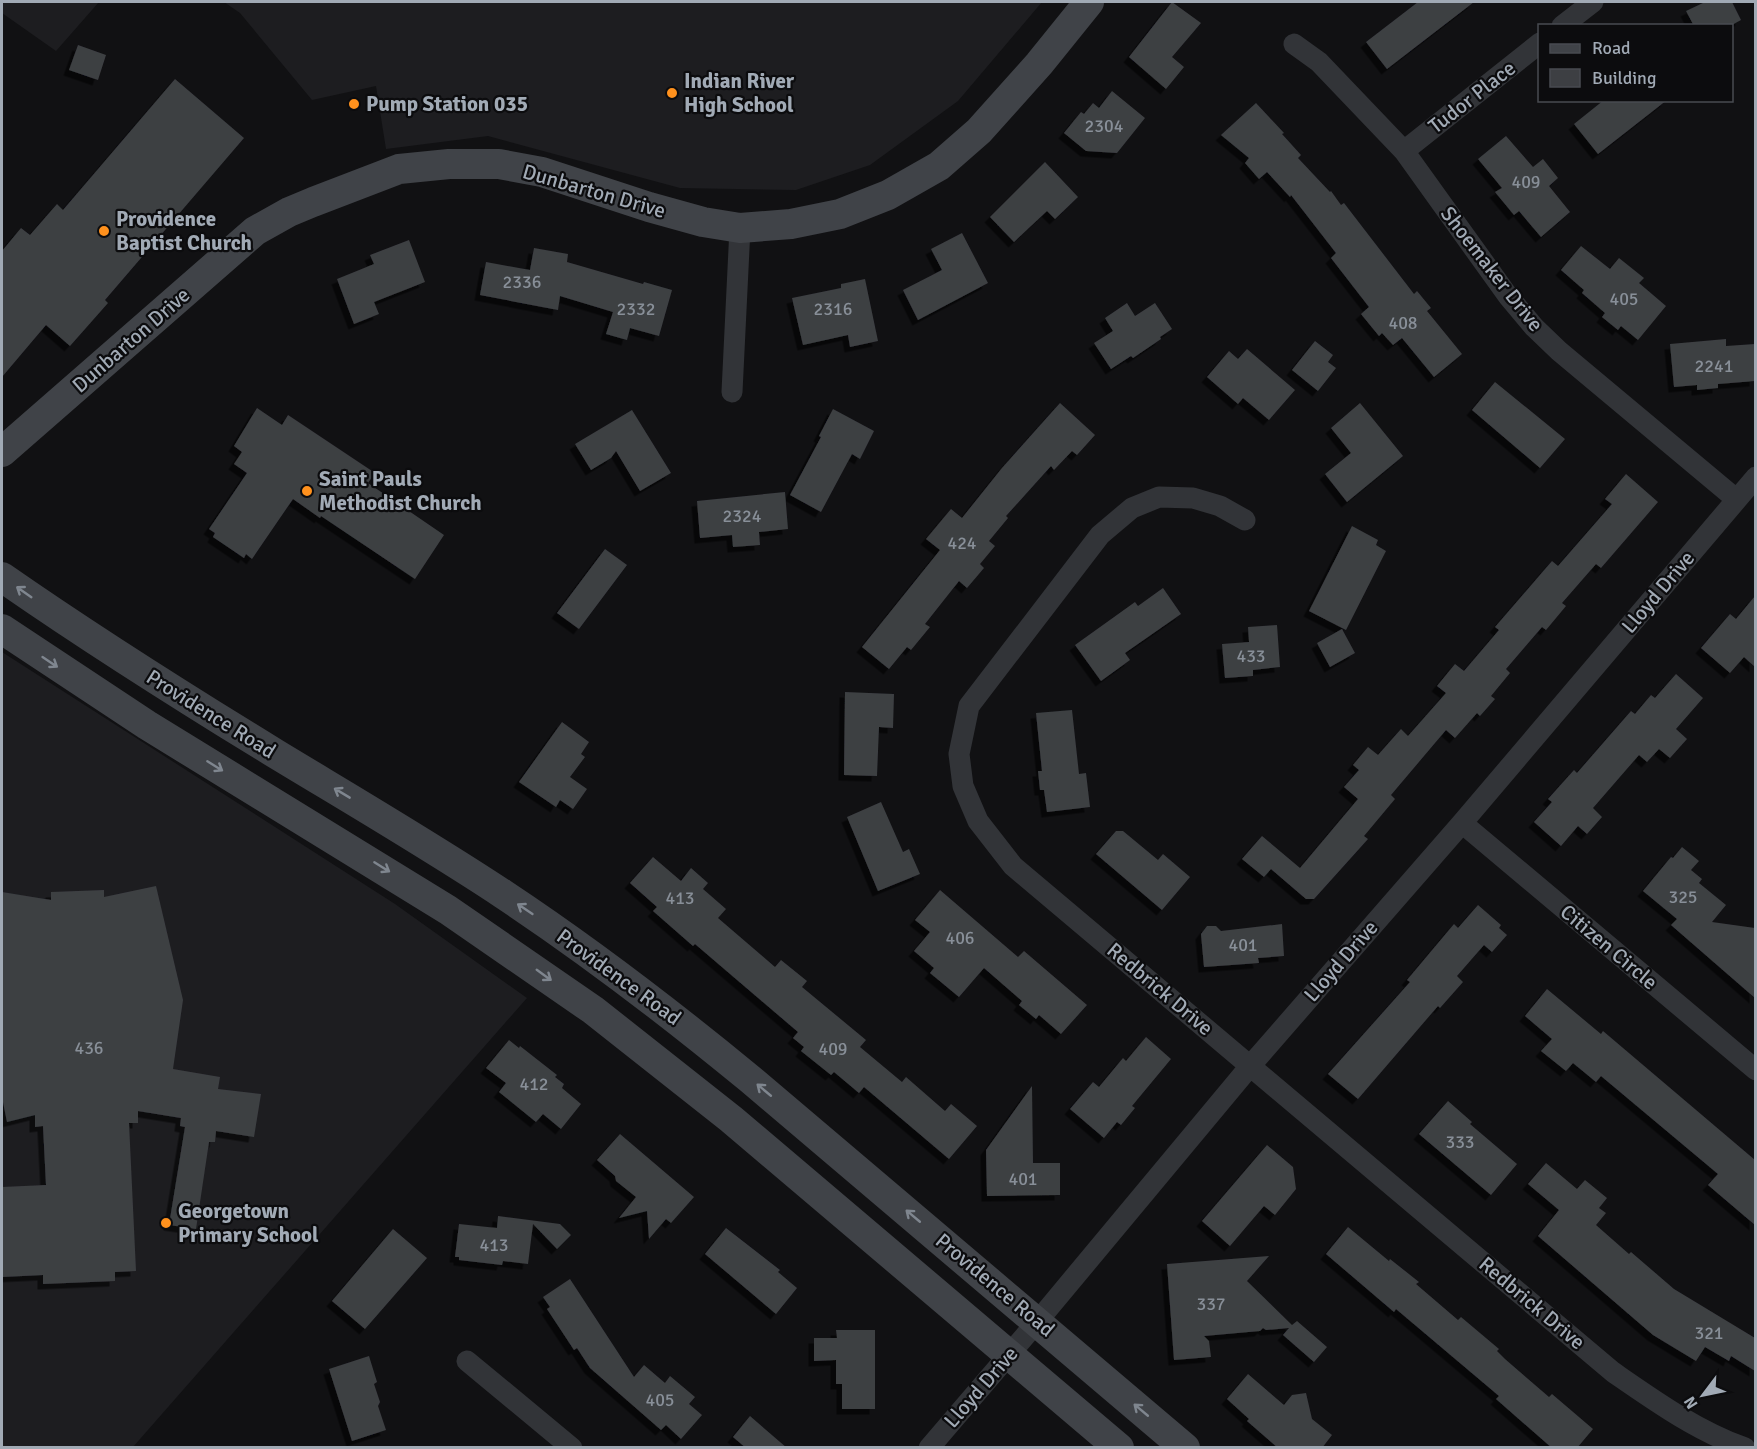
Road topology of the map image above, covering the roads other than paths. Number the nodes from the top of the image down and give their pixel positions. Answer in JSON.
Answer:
{"nodes":[{"id":1,"x":1089,"y":2,"type":"edge"},
{"id":2,"x":1593,"y":2,"type":"edge"},
{"id":3,"x":1565,"y":24,"type":"edge"},
{"id":4,"x":1294,"y":44,"type":"dead end"},
{"id":5,"x":1538,"y":44,"type":"edge"},
{"id":6,"x":1404,"y":151,"type":"junction"},
{"id":7,"x":740,"y":228,"type":"junction"},
{"id":8,"x":732,"y":392,"type":"dead end"},
{"id":9,"x":2,"y":452,"type":"edge"},
{"id":10,"x":1755,"y":477,"type":"edge"},
{"id":11,"x":1736,"y":499,"type":"junction"},
{"id":12,"x":1245,"y":520,"type":"dead end"},
{"id":13,"x":2,"y":577,"type":"edge"},
{"id":14,"x":2,"y":630,"type":"edge"},
{"id":15,"x":1462,"y":823,"type":"junction"},
{"id":16,"x":1251,"y":1065,"type":"junction"},
{"id":17,"x":1755,"y":1070,"type":"edge"},
{"id":18,"x":1037,"y":1322,"type":"junction"},
{"id":19,"x":1009,"y":1354,"type":"junction"},
{"id":20,"x":467,"y":1361,"type":"dead end"},
{"id":21,"x":572,"y":1448,"type":"edge"},
{"id":22,"x":929,"y":1448,"type":"edge"},
{"id":23,"x":1119,"y":1448,"type":"edge"},
{"id":24,"x":1185,"y":1448,"type":"edge"},
{"id":25,"x":1745,"y":1448,"type":"edge"}],
"edges":[{"from":1,"to":7,"type":"main road","name":"Dunbarton Drive"},
{"from":2,"to":3,"type":"street"},
{"from":4,"to":6,"type":"street","name":"Shoemaker Drive"},
{"from":5,"to":6,"type":"street","name":"Tudor Place"},
{"from":6,"to":11,"type":"street","name":"Shoemaker Drive"},
{"from":7,"to":8,"type":"street"},
{"from":7,"to":9,"type":"main road","name":"Dunbarton Drive"},
{"from":10,"to":11,"type":"street","name":"Lloyd Drive"},
{"from":11,"to":15,"type":"street","name":"Lloyd Drive"},
{"from":12,"to":16,"type":"street","name":"Redbrick Drive"},
{"from":18,"to":13,"type":"main road","name":"Providence Road","one_way":true},
{"from":14,"to":19,"type":"main road","name":"Providence Road","one_way":true},
{"from":15,"to":16,"type":"street","name":"Lloyd Drive"},
{"from":15,"to":17,"type":"street","name":"Citizen Circle"},
{"from":16,"to":18,"type":"street","name":"Lloyd Drive"},
{"from":16,"to":25,"type":"street","name":"Redbrick Drive"},
{"from":18,"to":19,"type":"street","name":"Lloyd Drive"},
{"from":24,"to":18,"type":"main road","name":"Providence Road","one_way":true},
{"from":19,"to":22,"type":"street","name":"Lloyd Drive"},
{"from":19,"to":23,"type":"main road","name":"Providence Road"},
{"from":20,"to":21,"type":"street"}]}
